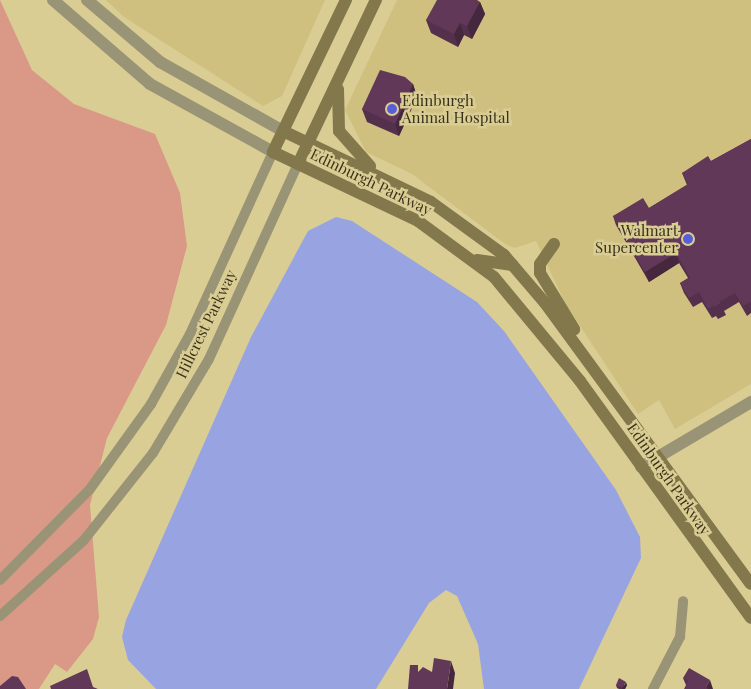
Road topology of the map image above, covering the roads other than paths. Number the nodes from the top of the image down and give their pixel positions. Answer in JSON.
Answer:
{"nodes":[{"id":1,"x":53,"y":0,"type":"edge"},
{"id":2,"x":87,"y":0,"type":"edge"},
{"id":3,"x":346,"y":0,"type":"edge"},
{"id":4,"x":376,"y":0,"type":"edge"},
{"id":5,"x":347,"y":60,"type":"junction"},
{"id":6,"x":283,"y":131,"type":"junction"},
{"id":7,"x":308,"y":143,"type":"junction"},
{"id":8,"x":272,"y":152,"type":"junction"},
{"id":9,"x":298,"y":164,"type":"junction"},
{"id":10,"x":377,"y":173,"type":"junction"},
{"id":11,"x":554,"y":244,"type":"dead end"},
{"id":12,"x":472,"y":258,"type":"junction"},
{"id":13,"x":513,"y":265,"type":"junction"},
{"id":14,"x":601,"y":379,"type":"junction"},
{"id":15,"x":751,"y":402,"type":"edge"},
{"id":16,"x":657,"y":457,"type":"junction"},
{"id":17,"x":641,"y":467,"type":"junction"},
{"id":18,"x":0,"y":580,"type":"edge"},
{"id":19,"x":751,"y":584,"type":"edge"},
{"id":20,"x":683,"y":601,"type":"dead end"},
{"id":21,"x":0,"y":616,"type":"edge"},
{"id":22,"x":751,"y":618,"type":"edge"},
{"id":23,"x":653,"y":689,"type":"edge"}],
"edges":[{"from":1,"to":8,"type":"street","name":"Edinburgh Parkway"},
{"from":2,"to":6,"type":"street","name":"Edinburgh Parkway"},
{"from":3,"to":6,"type":"main road","name":"Hillcrest Parkway"},
{"from":4,"to":5,"type":"main road","name":"Hillcrest Parkway"},
{"from":5,"to":7,"type":"main road","name":"Hillcrest Parkway"},
{"from":5,"to":10,"type":"main road"},
{"from":6,"to":7,"type":"main road","name":"Edinburgh Parkway"},
{"from":6,"to":8,"type":"main road","name":"Hillcrest Parkway"},
{"from":7,"to":9,"type":"main road","name":"Hillcrest Parkway"},
{"from":7,"to":10,"type":"main road","name":"Edinburgh Parkway"},
{"from":8,"to":9,"type":"main road","name":"Edinburgh Parkway"},
{"from":8,"to":18,"type":"street","name":"Hillcrest Parkway"},
{"from":9,"to":12,"type":"main road","name":"Edinburgh Parkway"},
{"from":9,"to":21,"type":"street","name":"Hillcrest Parkway"},
{"from":10,"to":13,"type":"main road","name":"Edinburgh Parkway"},
{"from":11,"to":14,"type":"main road"},
{"from":12,"to":13,"type":"main road"},
{"from":12,"to":17,"type":"main road","name":"Edinburgh Parkway"},
{"from":13,"to":14,"type":"main road","name":"Edinburgh Parkway"},
{"from":14,"to":16,"type":"main road","name":"Edinburgh Parkway"},
{"from":15,"to":16,"type":"street"},
{"from":16,"to":17,"type":"street"},
{"from":16,"to":19,"type":"main road","name":"Edinburgh Parkway"},
{"from":17,"to":22,"type":"main road","name":"Edinburgh Parkway"},
{"from":20,"to":23,"type":"street"}]}
